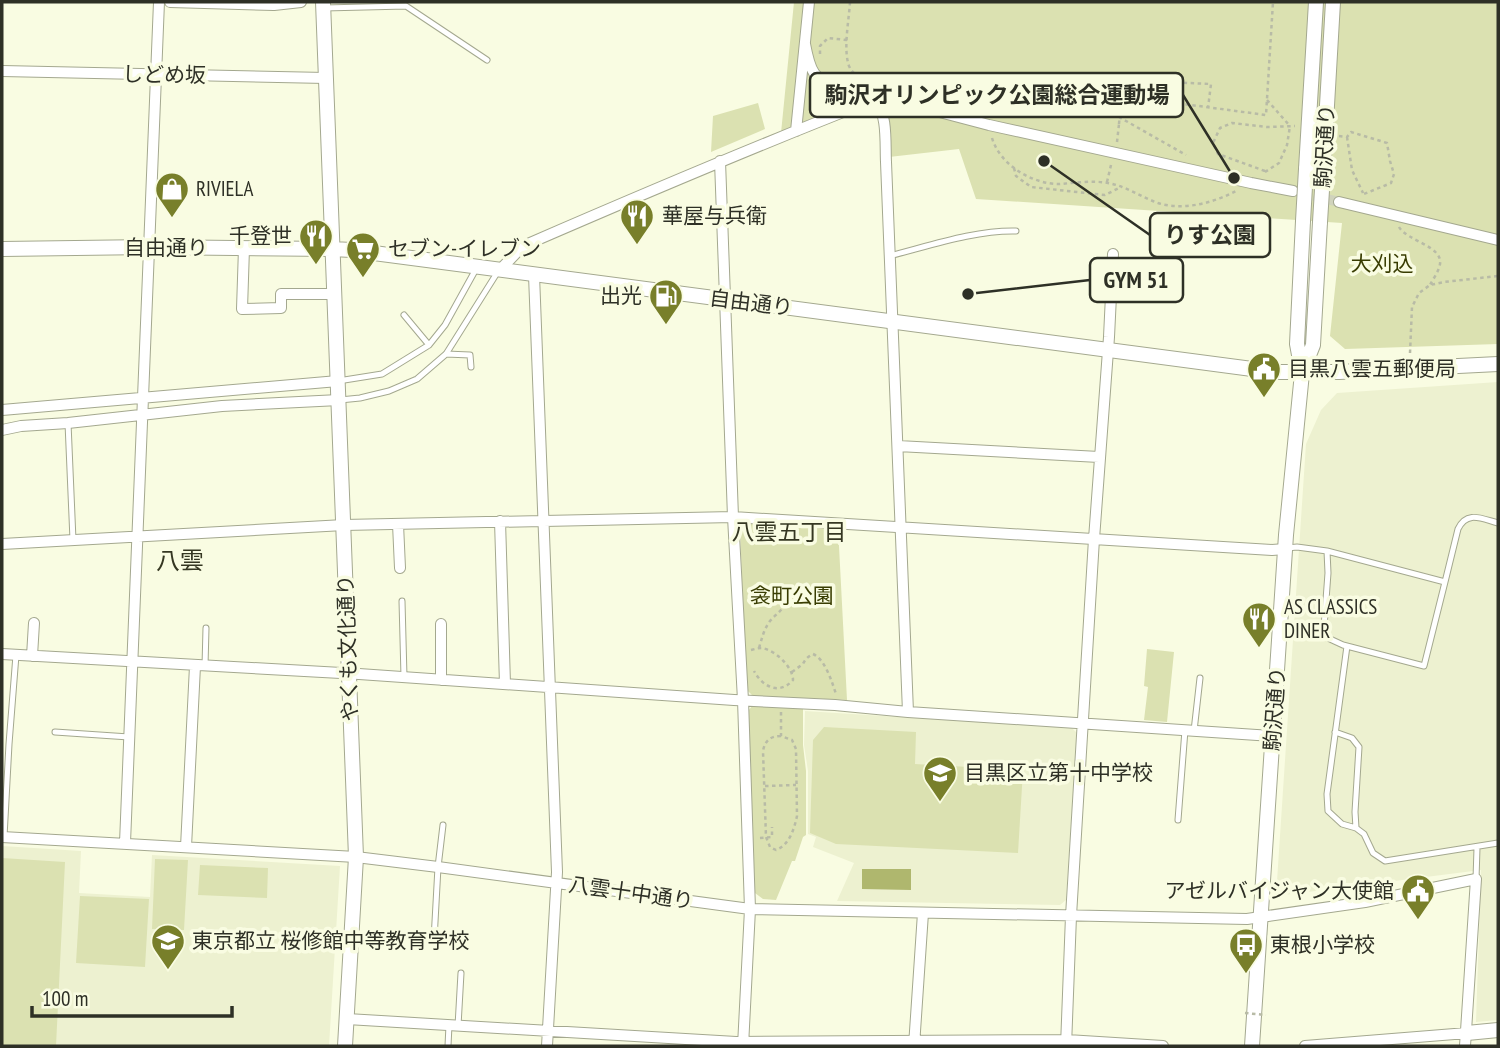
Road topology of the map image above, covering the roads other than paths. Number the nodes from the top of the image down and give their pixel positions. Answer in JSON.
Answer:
{"nodes":[{"id":1,"x":159,"y":2,"type":"edge"},
{"id":2,"x":170,"y":2,"type":"edge"},
{"id":3,"x":301,"y":2,"type":"edge"},
{"id":4,"x":809,"y":2,"type":"edge"},
{"id":5,"x":1316,"y":2,"type":"edge"},
{"id":6,"x":1333,"y":2,"type":"edge"},
{"id":7,"x":323,"y":5,"type":"edge"},
{"id":8,"x":805,"y":44,"type":"junction"},
{"id":9,"x":487,"y":60,"type":"dead end"},
{"id":10,"x":2,"y":71,"type":"edge"},
{"id":11,"x":157,"y":74,"type":"junction"},
{"id":12,"x":326,"y":78,"type":"junction"},
{"id":13,"x":800,"y":129,"type":"junction"},
{"id":14,"x":720,"y":161,"type":"junction"},
{"id":15,"x":1293,"y":191,"type":"tunnel mouth"},
{"id":16,"x":1339,"y":202,"type":"tunnel mouth"},
{"id":17,"x":1016,"y":231,"type":"dead end"},
{"id":18,"x":1498,"y":240,"type":"edge"},
{"id":19,"x":149,"y":247,"type":"junction"},
{"id":20,"x":2,"y":248,"type":"edge"},
{"id":21,"x":244,"y":248,"type":"junction"},
{"id":22,"x":334,"y":249,"type":"junction"},
{"id":23,"x":1113,"y":254,"type":"dead end"},
{"id":24,"x":889,"y":256,"type":"junction"},
{"id":25,"x":477,"y":268,"type":"junction"},
{"id":26,"x":499,"y":271,"type":"junction"},
{"id":27,"x":534,"y":275,"type":"junction"},
{"id":28,"x":335,"y":295,"type":"junction"},
{"id":29,"x":725,"y":300,"type":"junction"},
{"id":30,"x":404,"y":315,"type":"dead end"},
{"id":31,"x":892,"y":322,"type":"junction"},
{"id":32,"x":429,"y":345,"type":"junction"},
{"id":33,"x":1108,"y":350,"type":"junction"},
{"id":34,"x":446,"y":354,"type":"junction"},
{"id":35,"x":1498,"y":364,"type":"edge"},
{"id":36,"x":471,"y":367,"type":"dead end"},
{"id":37,"x":1302,"y":373,"type":"junction"},
{"id":38,"x":338,"y":381,"type":"junction"},
{"id":39,"x":143,"y":397,"type":"junction"},
{"id":40,"x":339,"y":400,"type":"junction"},
{"id":41,"x":2,"y":410,"type":"edge"},
{"id":42,"x":142,"y":415,"type":"junction"},
{"id":43,"x":68,"y":423,"type":"junction"},
{"id":44,"x":2,"y":430,"type":"edge"},
{"id":45,"x":898,"y":446,"type":"junction"},
{"id":46,"x":1099,"y":457,"type":"junction"},
{"id":47,"x":733,"y":517,"type":"junction"},
{"id":48,"x":543,"y":520,"type":"junction"},
{"id":49,"x":500,"y":521,"type":"junction"},
{"id":50,"x":1498,"y":523,"type":"edge"},
{"id":51,"x":398,"y":524,"type":"junction"},
{"id":52,"x":344,"y":525,"type":"junction"},
{"id":53,"x":902,"y":528,"type":"junction"},
{"id":54,"x":138,"y":536,"type":"junction"},
{"id":55,"x":1094,"y":539,"type":"junction"},
{"id":56,"x":73,"y":540,"type":"junction"},
{"id":57,"x":2,"y":544,"type":"edge"},
{"id":58,"x":1285,"y":549,"type":"junction"},
{"id":59,"x":1328,"y":551,"type":"junction"},
{"id":60,"x":400,"y":568,"type":"dead end"},
{"id":61,"x":1445,"y":582,"type":"junction"},
{"id":62,"x":402,"y":601,"type":"dead end"},
{"id":63,"x":34,"y":623,"type":"dead end"},
{"id":64,"x":441,"y":624,"type":"dead end"},
{"id":65,"x":206,"y":628,"type":"dead end"},
{"id":66,"x":1347,"y":646,"type":"junction"},
{"id":67,"x":2,"y":654,"type":"edge"},
{"id":68,"x":16,"y":655,"type":"junction"},
{"id":69,"x":32,"y":656,"type":"junction"},
{"id":70,"x":132,"y":662,"type":"junction"},
{"id":71,"x":200,"y":666,"type":"junction"},
{"id":72,"x":349,"y":674,"type":"junction"},
{"id":73,"x":404,"y":677,"type":"junction"},
{"id":74,"x":1200,"y":678,"type":"dead end"},
{"id":75,"x":441,"y":680,"type":"junction"},
{"id":76,"x":505,"y":684,"type":"junction"},
{"id":77,"x":551,"y":688,"type":"junction"},
{"id":78,"x":743,"y":700,"type":"junction"},
{"id":79,"x":908,"y":712,"type":"junction"},
{"id":80,"x":1083,"y":724,"type":"junction"},
{"id":81,"x":1189,"y":731,"type":"junction"},
{"id":82,"x":55,"y":732,"type":"dead end"},
{"id":83,"x":1335,"y":732,"type":"junction"},
{"id":84,"x":1273,"y":736,"type":"junction"},
{"id":85,"x":130,"y":737,"type":"junction"},
{"id":86,"x":5,"y":743,"type":"edge"},
{"id":87,"x":1178,"y":820,"type":"dead end"},
{"id":88,"x":443,"y":825,"type":"dead end"},
{"id":89,"x":1356,"y":828,"type":"junction"},
{"id":90,"x":3,"y":837,"type":"edge"},
{"id":91,"x":125,"y":843,"type":"junction"},
{"id":92,"x":1498,"y":843,"type":"edge"},
{"id":93,"x":186,"y":847,"type":"junction"},
{"id":94,"x":1477,"y":848,"type":"junction"},
{"id":95,"x":356,"y":857,"type":"junction"},
{"id":96,"x":438,"y":867,"type":"junction"},
{"id":97,"x":1476,"y":879,"type":"junction"},
{"id":98,"x":556,"y":883,"type":"junction"},
{"id":99,"x":750,"y":909,"type":"junction"},
{"id":100,"x":923,"y":913,"type":"junction"},
{"id":101,"x":1071,"y":916,"type":"junction"},
{"id":102,"x":1261,"y":916,"type":"junction"},
{"id":103,"x":434,"y":940,"type":"dead end"},
{"id":104,"x":461,"y":973,"type":"dead end"},
{"id":105,"x":347,"y":1019,"type":"junction"},
{"id":106,"x":454,"y":1026,"type":"junction"},
{"id":107,"x":1498,"y":1030,"type":"edge"},
{"id":108,"x":547,"y":1031,"type":"junction"},
{"id":109,"x":1466,"y":1040,"type":"edge"},
{"id":110,"x":1066,"y":1043,"type":"edge"},
{"id":111,"x":1366,"y":1043,"type":"edge"},
{"id":112,"x":743,"y":1044,"type":"edge"},
{"id":113,"x":914,"y":1044,"type":"edge"},
{"id":114,"x":345,"y":1046,"type":"edge"},
{"id":115,"x":448,"y":1046,"type":"edge"},
{"id":116,"x":547,"y":1046,"type":"edge"},
{"id":117,"x":1140,"y":1046,"type":"edge"},
{"id":118,"x":1163,"y":1046,"type":"edge"},
{"id":119,"x":1252,"y":1046,"type":"edge"},
{"id":120,"x":1305,"y":1046,"type":"edge"}],
"edges":[{"from":1,"to":11,"type":"street"},
{"from":2,"to":3,"type":"street"},
{"from":4,"to":8,"type":"street"},
{"from":5,"to":37,"type":"main road","name":"駒沢通り","bridge":true},
{"from":6,"to":37,"type":"main road","name":"駒沢通り","bridge":true},
{"from":7,"to":9,"type":"lane"},
{"from":7,"to":12,"type":"main road","name":"やくも文化通り"},
{"from":8,"to":13,"type":"street"},
{"from":8,"to":15,"type":"street"},
{"from":10,"to":11,"type":"street","name":"しどめ坂"},
{"from":11,"to":12,"type":"street","name":"しどめ坂"},
{"from":11,"to":19,"type":"street"},
{"from":12,"to":22,"type":"main road","name":"やくも文化通り"},
{"from":13,"to":14,"type":"street"},
{"from":13,"to":24,"type":"street"},
{"from":14,"to":26,"type":"street"},
{"from":14,"to":29,"type":"street"},
{"from":16,"to":18,"type":"street"},
{"from":17,"to":24,"type":"lane"},
{"from":19,"to":20,"type":"main road","name":"自由通り"},
{"from":19,"to":21,"type":"main road","name":"自由通り"},
{"from":19,"to":39,"type":"street"},
{"from":21,"to":22,"type":"main road","name":"自由通り"},
{"from":21,"to":28,"type":"street"},
{"from":22,"to":25,"type":"main road","name":"自由通り"},
{"from":22,"to":28,"type":"main road","name":"やくも文化通り"},
{"from":23,"to":33,"type":"street"},
{"from":24,"to":31,"type":"street"},
{"from":25,"to":26,"type":"main road","name":"自由通り"},
{"from":25,"to":32,"type":"lane"},
{"from":26,"to":27,"type":"main road","name":"自由通り"},
{"from":26,"to":34,"type":"lane"},
{"from":27,"to":29,"type":"main road","name":"自由通り"},
{"from":27,"to":48,"type":"street"},
{"from":28,"to":38,"type":"main road","name":"やくも文化通り"},
{"from":29,"to":31,"type":"main road","name":"自由通り"},
{"from":29,"to":47,"type":"street"},
{"from":30,"to":32,"type":"lane"},
{"from":31,"to":33,"type":"main road","name":"自由通り"},
{"from":31,"to":45,"type":"street"},
{"from":32,"to":38,"type":"lane"},
{"from":33,"to":37,"type":"main road","name":"自由通り"},
{"from":33,"to":46,"type":"street"},
{"from":34,"to":36,"type":"lane"},
{"from":34,"to":40,"type":"lane"},
{"from":35,"to":37,"type":"main road","name":"自由通り"},
{"from":37,"to":58,"type":"main road","name":"駒沢通り"},
{"from":38,"to":39,"type":"street"},
{"from":38,"to":40,"type":"main road","name":"やくも文化通り"},
{"from":39,"to":41,"type":"street"},
{"from":39,"to":42,"type":"street"},
{"from":40,"to":42,"type":"street"},
{"from":40,"to":52,"type":"main road","name":"やくも文化通り"},
{"from":42,"to":43,"type":"street"},
{"from":42,"to":54,"type":"street"},
{"from":43,"to":44,"type":"street"},
{"from":43,"to":56,"type":"lane"},
{"from":45,"to":46,"type":"street"},
{"from":45,"to":53,"type":"street"},
{"from":46,"to":55,"type":"street"},
{"from":47,"to":48,"type":"street"},
{"from":47,"to":53,"type":"street"},
{"from":47,"to":78,"type":"street"},
{"from":48,"to":49,"type":"street"},
{"from":48,"to":77,"type":"street"},
{"from":49,"to":51,"type":"street"},
{"from":49,"to":76,"type":"street"},
{"from":50,"to":61,"type":"lane"},
{"from":51,"to":52,"type":"street"},
{"from":51,"to":60,"type":"street"},
{"from":52,"to":54,"type":"street"},
{"from":52,"to":72,"type":"main road","name":"やくも文化通り"},
{"from":53,"to":55,"type":"street"},
{"from":53,"to":79,"type":"street"},
{"from":54,"to":56,"type":"street"},
{"from":54,"to":70,"type":"street"},
{"from":55,"to":58,"type":"street"},
{"from":55,"to":80,"type":"street"},
{"from":56,"to":57,"type":"street"},
{"from":58,"to":59,"type":"lane"},
{"from":58,"to":84,"type":"main road","name":"駒沢通り"},
{"from":59,"to":61,"type":"lane"},
{"from":59,"to":66,"type":"lane"},
{"from":61,"to":66,"type":"lane"},
{"from":62,"to":73,"type":"lane"},
{"from":63,"to":69,"type":"street"},
{"from":64,"to":75,"type":"street"},
{"from":65,"to":71,"type":"lane"},
{"from":66,"to":83,"type":"lane"},
{"from":67,"to":68,"type":"street"},
{"from":68,"to":69,"type":"street"},
{"from":68,"to":86,"type":"lane"},
{"from":69,"to":70,"type":"street"},
{"from":70,"to":71,"type":"street"},
{"from":70,"to":85,"type":"street"},
{"from":71,"to":72,"type":"street"},
{"from":71,"to":93,"type":"street"},
{"from":72,"to":73,"type":"street"},
{"from":72,"to":95,"type":"main road","name":"やくも文化通り"},
{"from":73,"to":75,"type":"street"},
{"from":74,"to":81,"type":"lane"},
{"from":75,"to":76,"type":"street"},
{"from":76,"to":77,"type":"street"},
{"from":77,"to":78,"type":"street"},
{"from":77,"to":98,"type":"street"},
{"from":78,"to":79,"type":"street"},
{"from":78,"to":99,"type":"street"},
{"from":79,"to":80,"type":"street"},
{"from":80,"to":81,"type":"street"},
{"from":80,"to":101,"type":"street"},
{"from":81,"to":84,"type":"street"},
{"from":81,"to":87,"type":"lane"},
{"from":82,"to":85,"type":"lane"},
{"from":83,"to":89,"type":"lane"},
{"from":83,"to":89,"type":"lane"},
{"from":84,"to":102,"type":"main road","name":"駒沢通り"},
{"from":85,"to":91,"type":"street"},
{"from":86,"to":90,"type":"lane"},
{"from":88,"to":96,"type":"lane"},
{"from":89,"to":94,"type":"lane"},
{"from":90,"to":91,"type":"street","name":"八雲十中通り"},
{"from":91,"to":93,"type":"street","name":"八雲十中通り"},
{"from":92,"to":94,"type":"lane"},
{"from":93,"to":95,"type":"street","name":"八雲十中通り"},
{"from":94,"to":97,"type":"lane"},
{"from":95,"to":96,"type":"street","name":"八雲十中通り"},
{"from":95,"to":105,"type":"main road","name":"やくも文化通り"},
{"from":96,"to":98,"type":"street","name":"八雲十中通り"},
{"from":96,"to":103,"type":"lane"},
{"from":97,"to":102,"type":"street","name":"八雲十中通り"},
{"from":97,"to":109,"type":"street"},
{"from":98,"to":99,"type":"street","name":"八雲十中通り"},
{"from":98,"to":108,"type":"street"},
{"from":99,"to":100,"type":"street","name":"八雲十中通り"},
{"from":99,"to":112,"type":"street"},
{"from":100,"to":101,"type":"street","name":"八雲十中通り"},
{"from":100,"to":113,"type":"street"},
{"from":101,"to":102,"type":"street","name":"八雲十中通り"},
{"from":101,"to":110,"type":"street"},
{"from":102,"to":119,"type":"main road","name":"駒沢通り"},
{"from":104,"to":106,"type":"lane"},
{"from":105,"to":106,"type":"street"},
{"from":105,"to":114,"type":"main road","name":"やくも文化通り"},
{"from":106,"to":108,"type":"street"},
{"from":106,"to":115,"type":"lane"},
{"from":107,"to":109,"type":"main road"},
{"from":108,"to":112,"type":"street"},
{"from":108,"to":116,"type":"street"},
{"from":109,"to":111,"type":"street"},
{"from":110,"to":113,"type":"street"},
{"from":110,"to":117,"type":"street"},
{"from":111,"to":120,"type":"street"},
{"from":112,"to":113,"type":"street"},
{"from":117,"to":118,"type":"street"}]}
